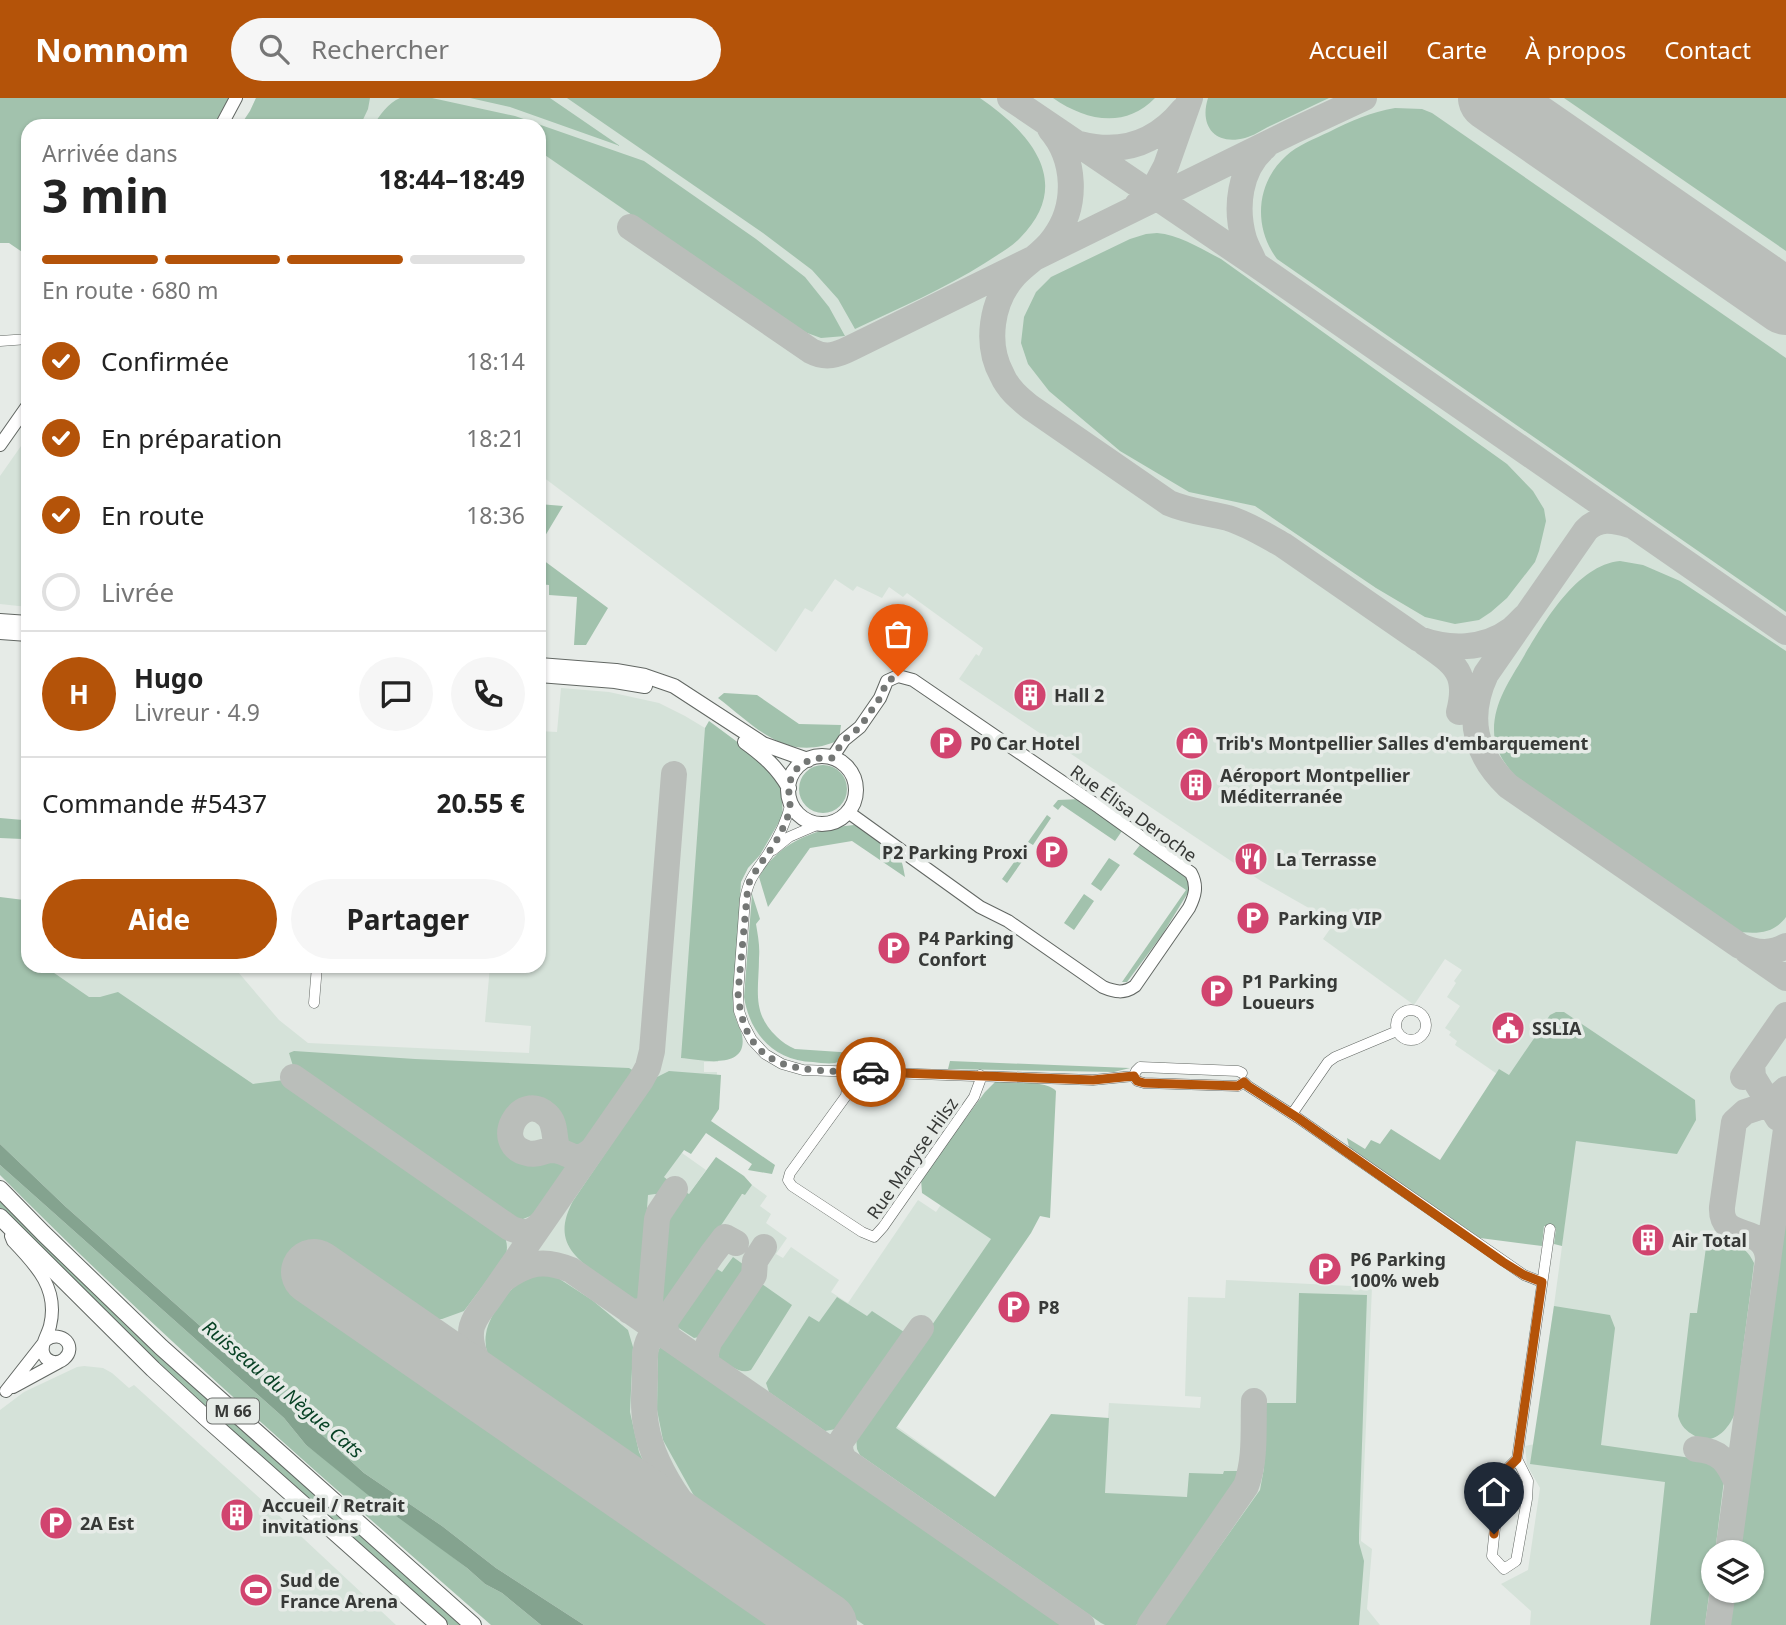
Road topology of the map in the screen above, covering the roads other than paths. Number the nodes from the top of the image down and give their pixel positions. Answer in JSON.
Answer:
{"nodes":[{"id":1,"x":236,"y":98,"type":"edge"},
{"id":2,"x":225,"y":119,"type":"edge"},
{"id":3,"x":21,"y":340,"type":"edge"},
{"id":4,"x":0,"y":341,"type":"edge"},
{"id":5,"x":21,"y":415,"type":"edge"},
{"id":6,"x":0,"y":445,"type":"edge"},
{"id":7,"x":0,"y":621,"type":"edge"},
{"id":8,"x":21,"y":622,"type":"edge"},
{"id":9,"x":0,"y":632,"type":"edge"},
{"id":10,"x":21,"y":634,"type":"edge"},
{"id":11,"x":546,"y":666,"type":"edge"},
{"id":12,"x":546,"y":676,"type":"edge"},
{"id":13,"x":832,"y":758,"type":"junction"},
{"id":14,"x":808,"y":760,"type":"junction"},
{"id":15,"x":790,"y":795,"type":"junction"},
{"id":16,"x":848,"y":812,"type":"junction"},
{"id":17,"x":819,"y":824,"type":"junction"},
{"id":18,"x":767,"y":855,"type":"junction"},
{"id":19,"x":316,"y":973,"type":"edge"},
{"id":20,"x":314,"y":1003,"type":"dead end"},
{"id":21,"x":1397,"y":1031,"type":"dead end"},
{"id":22,"x":849,"y":1071,"type":"junction"},
{"id":23,"x":980,"y":1075,"type":"junction"},
{"id":24,"x":1134,"y":1076,"type":"junction"},
{"id":25,"x":1243,"y":1077,"type":"junction"},
{"id":26,"x":1292,"y":1114,"type":"junction"},
{"id":27,"x":0,"y":1189,"type":"edge"},
{"id":28,"x":4,"y":1222,"type":"edge"},
{"id":29,"x":1550,"y":1229,"type":"dead end"},
{"id":30,"x":1542,"y":1282,"type":"junction"},
{"id":31,"x":46,"y":1340,"type":"junction"},
{"id":32,"x":59,"y":1362,"type":"junction"},
{"id":33,"x":3,"y":1393,"type":"edge"},
{"id":34,"x":1517,"y":1459,"type":"junction"},
{"id":35,"x":439,"y":1625,"type":"edge"},
{"id":36,"x":473,"y":1625,"type":"edge"}],
"edges":[{"from":1,"to":2,"type":"street"},
{"from":3,"to":4,"type":"street"},
{"from":5,"to":6,"type":"street"},
{"from":7,"to":8,"type":"main road"},
{"from":9,"to":10,"type":"main road"},
{"from":11,"to":14,"type":"main road"},
{"from":12,"to":15,"type":"main road"},
{"from":13,"to":14,"type":"main road"},
{"from":13,"to":16,"type":"main road"},
{"from":13,"to":16,"type":"street","name":"Rue Élisa Deroche"},
{"from":14,"to":15,"type":"main road"},
{"from":15,"to":17,"type":"main road"},
{"from":15,"to":18,"type":"street"},
{"from":16,"to":17,"type":"main road"},
{"from":17,"to":18,"type":"street"},
{"from":18,"to":22,"type":"street"},
{"from":19,"to":20,"type":"street"},
{"from":21,"to":26,"type":"street"},
{"from":22,"to":23,"type":"street"},
{"from":22,"to":23,"type":"street","name":"Rue Maryse Hilsz"},
{"from":23,"to":24,"type":"street"},
{"from":24,"to":25,"type":"street"},
{"from":24,"to":25,"type":"street"},
{"from":25,"to":26,"type":"street"},
{"from":26,"to":30,"type":"street"},
{"from":27,"to":36,"type":"highway","number":"M 66"},
{"from":28,"to":31,"type":"street","number":"M 66"},
{"from":28,"to":35,"type":"highway","number":"M 66"},
{"from":29,"to":30,"type":"street"},
{"from":30,"to":34,"type":"street"},
{"from":31,"to":32,"type":"street"},
{"from":31,"to":32,"type":"street"},
{"from":31,"to":33,"type":"street"},
{"from":32,"to":33,"type":"street"},
{"from":34,"to":34,"type":"street"}]}
